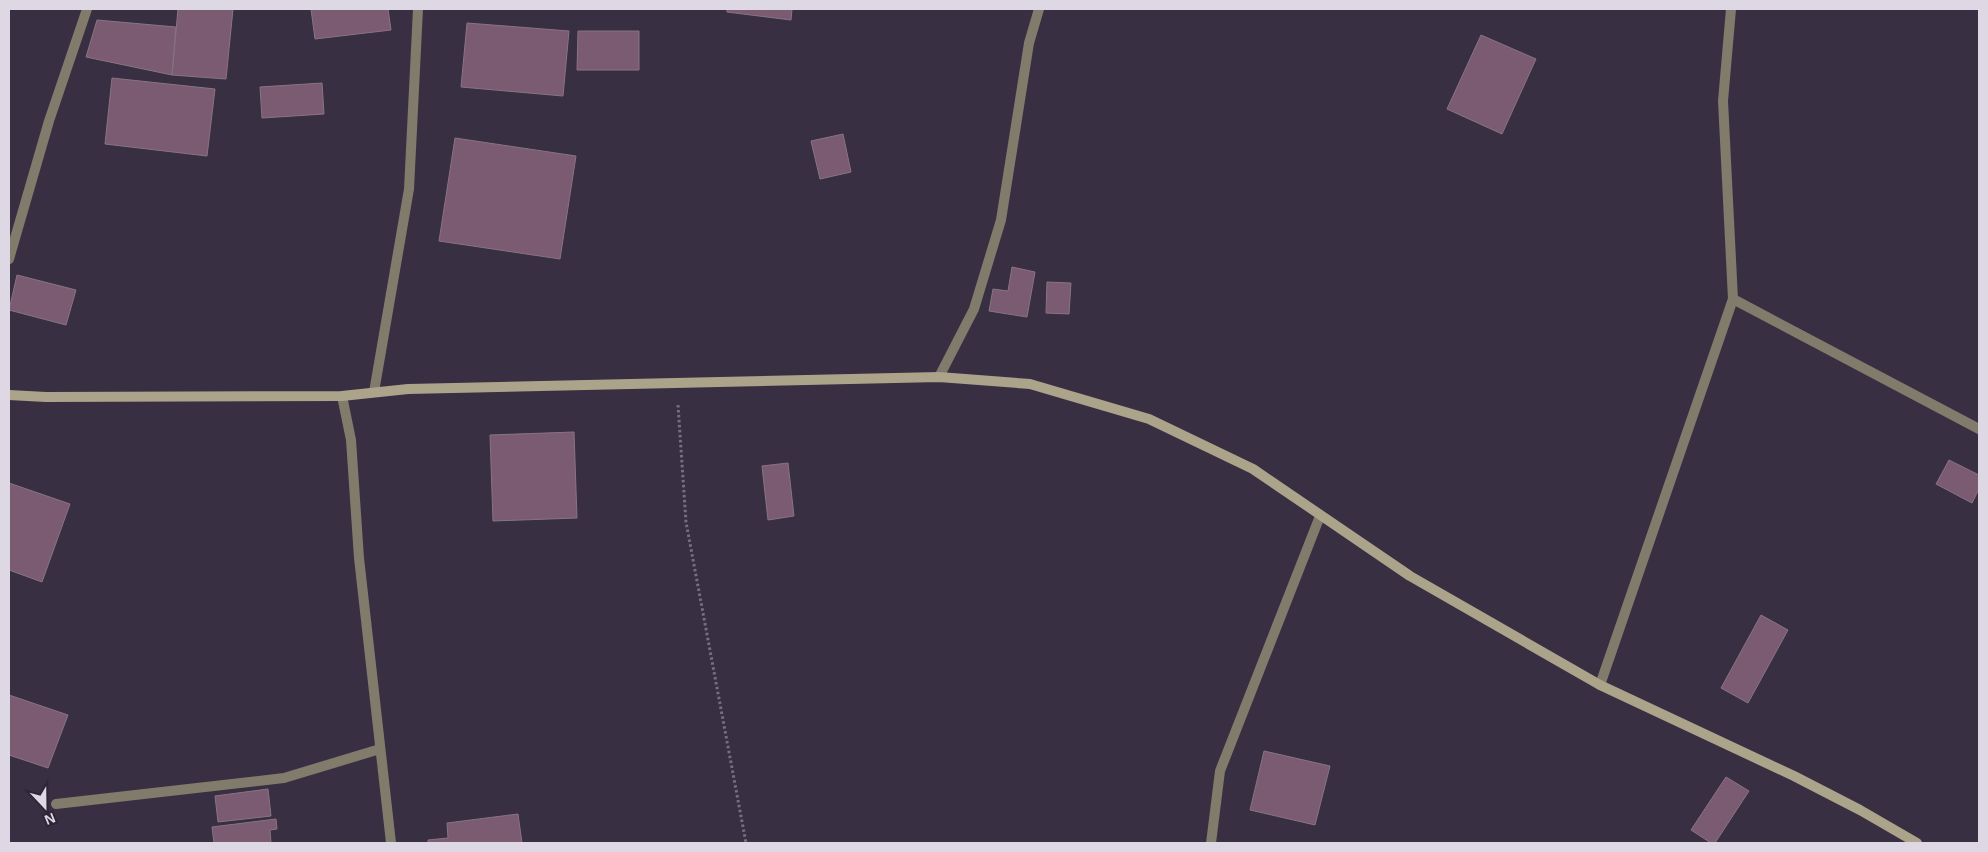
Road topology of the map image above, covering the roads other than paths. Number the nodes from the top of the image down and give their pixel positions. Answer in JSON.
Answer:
{"nodes":[{"id":1,"x":87,"y":9,"type":"edge"},
{"id":2,"x":418,"y":9,"type":"edge"},
{"id":3,"x":1039,"y":9,"type":"edge"},
{"id":4,"x":1731,"y":9,"type":"edge"},
{"id":5,"x":9,"y":259,"type":"edge"},
{"id":6,"x":1732,"y":299,"type":"junction"},
{"id":7,"x":939,"y":377,"type":"junction"},
{"id":8,"x":374,"y":392,"type":"junction"},
{"id":9,"x":9,"y":395,"type":"edge"},
{"id":10,"x":342,"y":396,"type":"junction"},
{"id":11,"x":1979,"y":428,"type":"edge"},
{"id":12,"x":1320,"y":516,"type":"junction"},
{"id":13,"x":1600,"y":685,"type":"junction"},
{"id":14,"x":380,"y":749,"type":"junction"},
{"id":15,"x":56,"y":804,"type":"dead end"},
{"id":16,"x":391,"y":843,"type":"edge"},
{"id":17,"x":1210,"y":843,"type":"edge"},
{"id":18,"x":1917,"y":843,"type":"edge"}],
"edges":[{"from":1,"to":5,"type":"street"},
{"from":2,"to":8,"type":"street"},
{"from":3,"to":7,"type":"street"},
{"from":4,"to":6,"type":"street"},
{"from":6,"to":11,"type":"street"},
{"from":6,"to":13,"type":"street"},
{"from":7,"to":8,"type":"street"},
{"from":7,"to":12,"type":"street"},
{"from":8,"to":10,"type":"street"},
{"from":9,"to":10,"type":"street"},
{"from":10,"to":14,"type":"street"},
{"from":12,"to":13,"type":"street"},
{"from":12,"to":17,"type":"street"},
{"from":13,"to":18,"type":"street"},
{"from":14,"to":15,"type":"street"},
{"from":14,"to":16,"type":"street"}]}
